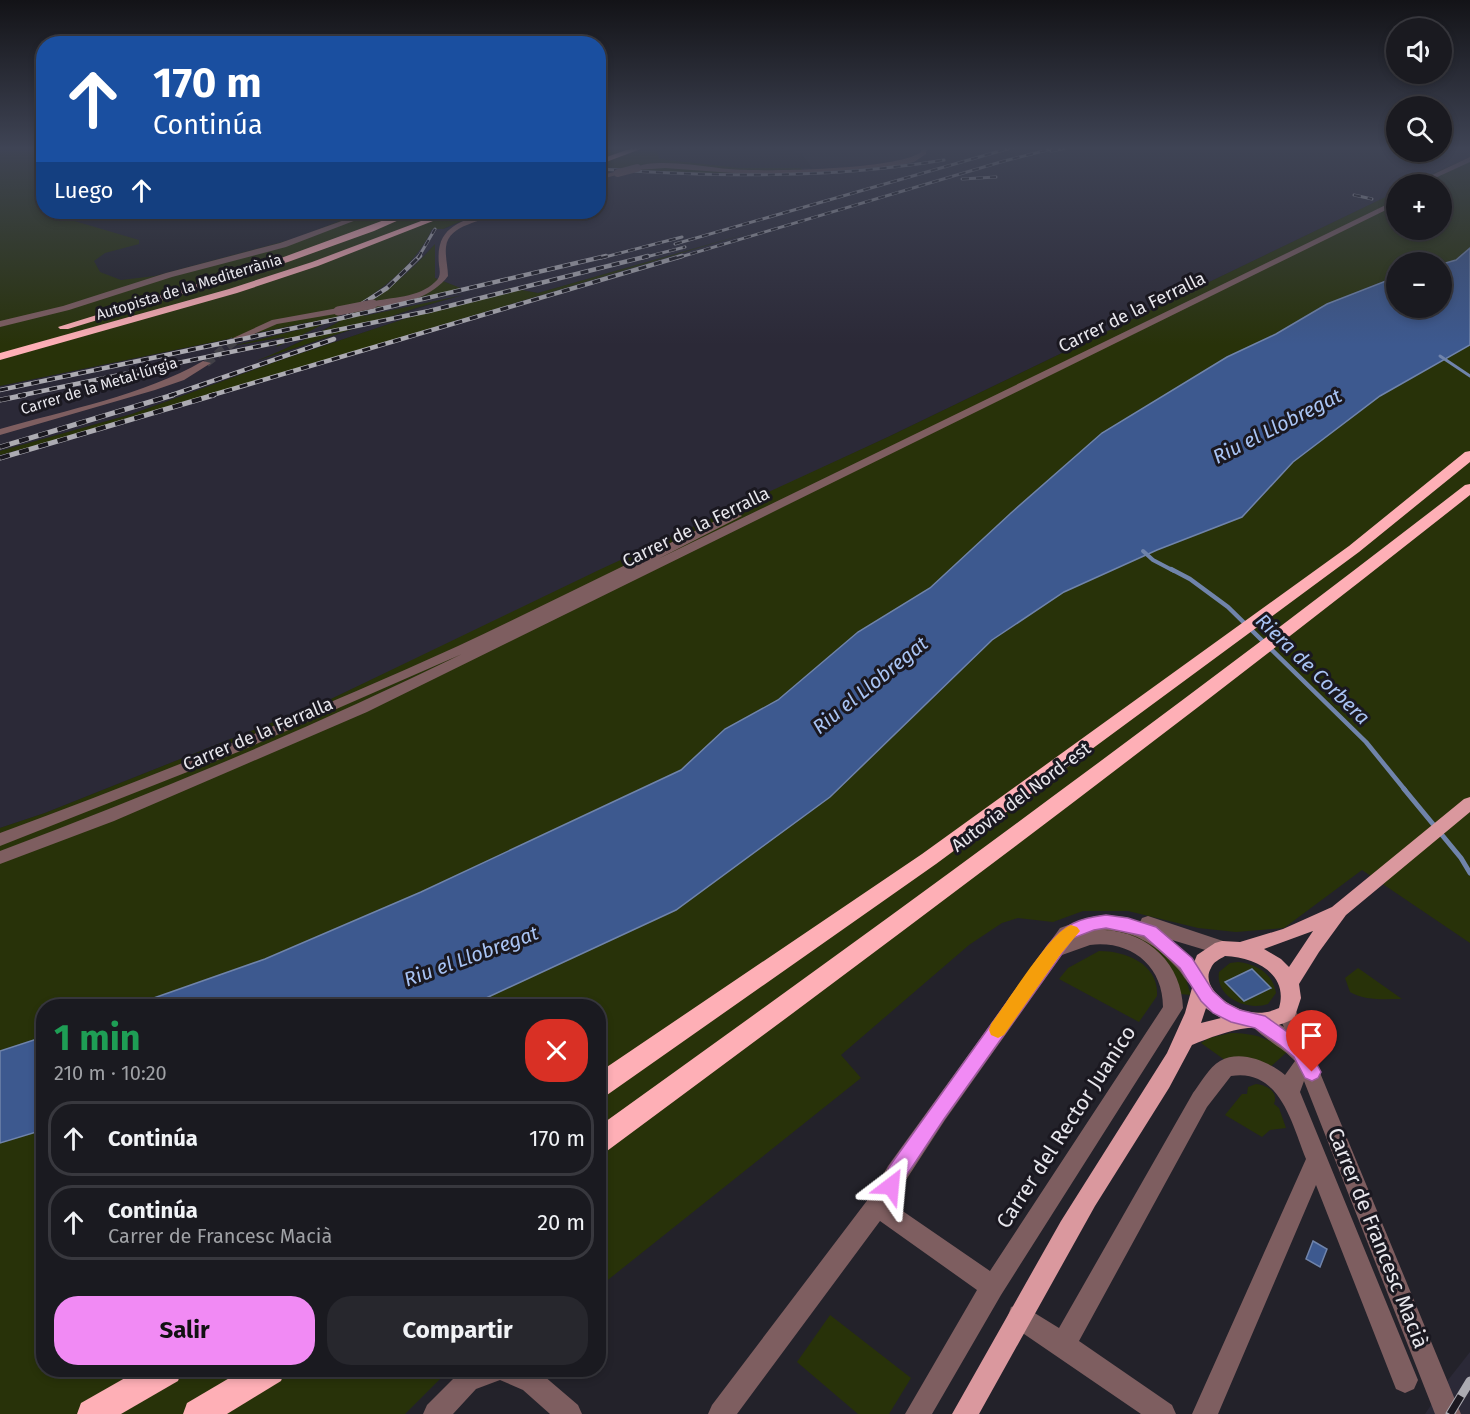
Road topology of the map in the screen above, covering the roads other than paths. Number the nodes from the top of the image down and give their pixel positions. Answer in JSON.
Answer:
{"nodes":[{"id":1,"x":1357,"y":213,"type":"edge"},
{"id":2,"x":1374,"y":213,"type":"edge"},
{"id":3,"x":354,"y":219,"type":"edge"},
{"id":4,"x":395,"y":219,"type":"edge"},
{"id":5,"x":415,"y":219,"type":"edge"},
{"id":6,"x":418,"y":219,"type":"edge"},
{"id":7,"x":478,"y":219,"type":"edge"},
{"id":8,"x":0,"y":324,"type":"edge"},
{"id":9,"x":34,"y":336,"type":"junction"},
{"id":10,"x":238,"y":338,"type":"tunnel mouth"},
{"id":11,"x":0,"y":345,"type":"edge"},
{"id":12,"x":0,"y":357,"type":"edge"},
{"id":13,"x":206,"y":363,"type":"tunnel mouth"},
{"id":14,"x":0,"y":432,"type":"edge"},
{"id":15,"x":1470,"y":446,"type":"edge"},
{"id":16,"x":1470,"y":455,"type":"edge"},
{"id":17,"x":1452,"y":470,"type":"junction"},
{"id":18,"x":1470,"y":488,"type":"edge"},
{"id":19,"x":1470,"y":803,"type":"edge"},
{"id":20,"x":0,"y":840,"type":"edge"},
{"id":21,"x":0,"y":858,"type":"edge"},
{"id":22,"x":1340,"y":910,"type":"junction"},
{"id":23,"x":1060,"y":946,"type":"junction"},
{"id":24,"x":1222,"y":948,"type":"junction"},
{"id":25,"x":1244,"y":948,"type":"junction"},
{"id":26,"x":1290,"y":982,"type":"junction"},
{"id":27,"x":1201,"y":985,"type":"junction"},
{"id":28,"x":1287,"y":1013,"type":"junction"},
{"id":29,"x":1253,"y":1021,"type":"junction"},
{"id":30,"x":1186,"y":1038,"type":"junction"},
{"id":31,"x":1304,"y":1057,"type":"junction"},
{"id":32,"x":606,"y":1081,"type":"edge"},
{"id":33,"x":1290,"y":1092,"type":"junction"},
{"id":34,"x":606,"y":1136,"type":"edge"},
{"id":35,"x":1317,"y":1158,"type":"junction"},
{"id":36,"x":877,"y":1206,"type":"junction"},
{"id":37,"x":993,"y":1287,"type":"junction"},
{"id":38,"x":1020,"y":1316,"type":"junction"},
{"id":39,"x":1063,"y":1345,"type":"junction"},
{"id":40,"x":155,"y":1377,"type":"edge"},
{"id":41,"x":259,"y":1377,"type":"edge"},
{"id":42,"x":475,"y":1377,"type":"edge"},
{"id":43,"x":526,"y":1377,"type":"edge"},
{"id":44,"x":1405,"y":1380,"type":"dead end"},
{"id":45,"x":92,"y":1414,"type":"edge"},
{"id":46,"x":198,"y":1414,"type":"edge"},
{"id":47,"x":436,"y":1414,"type":"edge"},
{"id":48,"x":568,"y":1414,"type":"edge"},
{"id":49,"x":721,"y":1414,"type":"edge"},
{"id":50,"x":918,"y":1414,"type":"edge"},
{"id":51,"x":965,"y":1414,"type":"edge"},
{"id":52,"x":1163,"y":1414,"type":"edge"},
{"id":53,"x":1205,"y":1414,"type":"edge"},
{"id":54,"x":1448,"y":1414,"type":"edge"}],
"edges":[{"from":1,"to":20,"type":"street","name":"Carrer de la Ferralla"},
{"from":2,"to":21,"type":"street","name":"Carrer de la Ferralla"},
{"from":3,"to":8,"type":"street"},
{"from":4,"to":9,"type":"highway","name":"Autopista de la Mediterrània"},
{"from":5,"to":9,"type":"highway"},
{"from":6,"to":12,"type":"highway","name":"Autopista de la Mediterrània"},
{"from":7,"to":10,"type":"street","bridge":true},
{"from":9,"to":11,"type":"highway"},
{"from":13,"to":14,"type":"street","name":"Carrer de la Metal·lúrgia"},
{"from":15,"to":17,"type":"highway"},
{"from":16,"to":17,"type":"highway","name":"Autovia del Nord-est"},
{"from":17,"to":32,"type":"highway","name":"Autovia del Nord-est"},
{"from":18,"to":34,"type":"highway","name":"Autovia del Nord-est"},
{"from":19,"to":22,"type":"main road"},
{"from":22,"to":25,"type":"main road"},
{"from":22,"to":26,"type":"main road"},
{"from":23,"to":24,"type":"street"},
{"from":23,"to":27,"type":"street"},
{"from":23,"to":36,"type":"street"},
{"from":23,"to":37,"type":"street","name":"Carrer del Rector Juanico"},
{"from":24,"to":25,"type":"main road"},
{"from":24,"to":27,"type":"main road"},
{"from":25,"to":26,"type":"main road"},
{"from":26,"to":28,"type":"main road"},
{"from":27,"to":29,"type":"main road"},
{"from":27,"to":30,"type":"main road"},
{"from":28,"to":29,"type":"main road"},
{"from":28,"to":31,"type":"street","name":"Carrer de Francesc Macià"},
{"from":29,"to":30,"type":"main road"},
{"from":29,"to":31,"type":"street"},
{"from":30,"to":38,"type":"main road"},
{"from":31,"to":33,"type":"street"},
{"from":31,"to":54,"type":"street","name":"Carrer de Francesc Macià"},
{"from":33,"to":35,"type":"street","name":"Carrer de Francesc Macià"},
{"from":33,"to":39,"type":"street"},
{"from":35,"to":44,"type":"street","name":"Carrer de Francesc Macià"},
{"from":35,"to":53,"type":"street"},
{"from":36,"to":37,"type":"street"},
{"from":36,"to":49,"type":"street"},
{"from":37,"to":50,"type":"street","name":"Carrer del Rector Juanico"},
{"from":38,"to":39,"type":"street"},
{"from":38,"to":51,"type":"main road"},
{"from":39,"to":52,"type":"street"},
{"from":40,"to":45,"type":"highway"},
{"from":41,"to":46,"type":"highway"},
{"from":42,"to":47,"type":"street"},
{"from":43,"to":48,"type":"street"}]}
